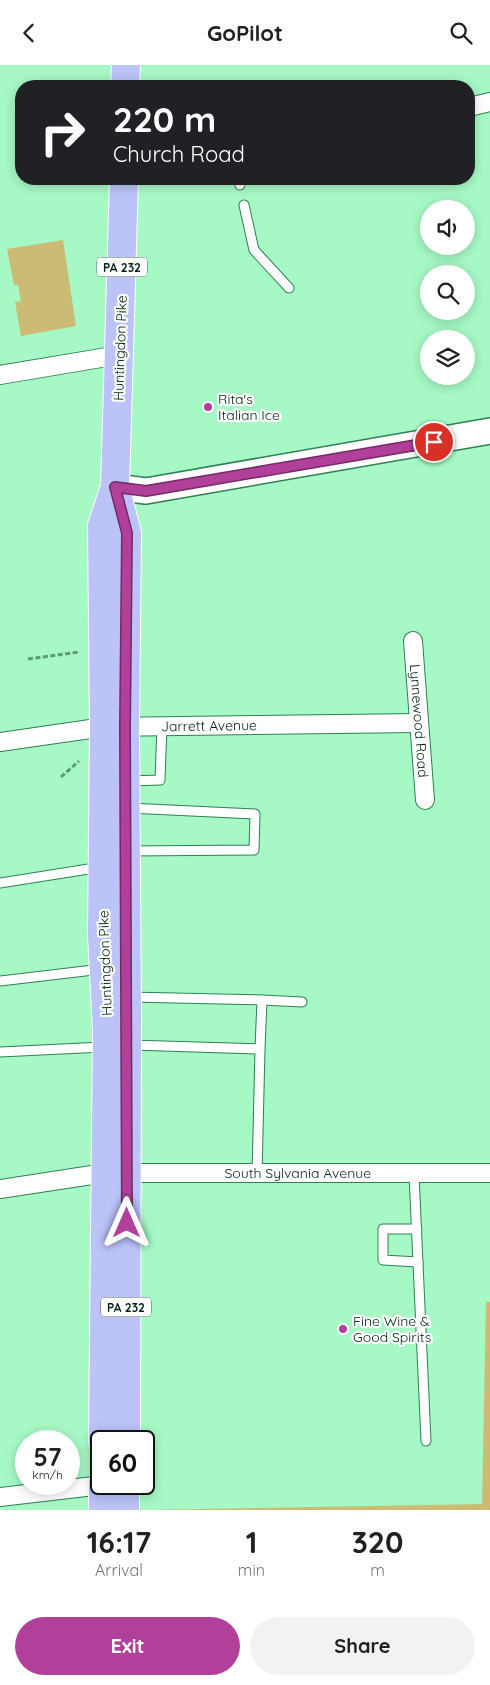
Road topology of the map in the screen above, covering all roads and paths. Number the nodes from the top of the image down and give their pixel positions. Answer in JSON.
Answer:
{"nodes":[{"id":1,"x":126,"y":65,"type":"edge"},
{"id":2,"x":125,"y":80,"type":"edge"},
{"id":3,"x":490,"y":102,"type":"edge"},
{"id":4,"x":475,"y":106,"type":"edge"},
{"id":5,"x":126,"y":185,"type":"edge"},
{"id":6,"x":244,"y":205,"type":"dead end"},
{"id":7,"x":289,"y":288,"type":"dead end"},
{"id":8,"x":119,"y":355,"type":"junction"},
{"id":9,"x":0,"y":375,"type":"edge"},
{"id":10,"x":490,"y":431,"type":"edge"},
{"id":11,"x":115,"y":487,"type":"junction"},
{"id":12,"x":413,"y":641,"type":"dead end"},
{"id":13,"x":83,"y":651,"type":"dead end"},
{"id":14,"x":28,"y":659,"type":"dead end"},
{"id":15,"x":419,"y":723,"type":"junction"},
{"id":16,"x":162,"y":726,"type":"junction"},
{"id":17,"x":115,"y":727,"type":"junction"},
{"id":18,"x":0,"y":742,"type":"edge"},
{"id":19,"x":115,"y":781,"type":"junction"},
{"id":20,"x":424,"y":800,"type":"dead end"},
{"id":21,"x":114,"y":809,"type":"junction"},
{"id":22,"x":112,"y":855,"type":"junction"},
{"id":23,"x":0,"y":883,"type":"edge"},
{"id":24,"x":104,"y":969,"type":"junction"},
{"id":25,"x":0,"y":981,"type":"edge"},
{"id":26,"x":127,"y":997,"type":"junction"},
{"id":27,"x":262,"y":1000,"type":"junction"},
{"id":28,"x":302,"y":1002,"type":"dead end"},
{"id":29,"x":117,"y":1046,"type":"junction"},
{"id":30,"x":260,"y":1049,"type":"junction"},
{"id":31,"x":0,"y":1052,"type":"edge"},
{"id":32,"x":116,"y":1172,"type":"junction"},
{"id":33,"x":490,"y":1173,"type":"edge"},
{"id":34,"x":257,"y":1174,"type":"junction"},
{"id":35,"x":414,"y":1174,"type":"junction"},
{"id":36,"x":0,"y":1189,"type":"edge"},
{"id":37,"x":417,"y":1229,"type":"junction"},
{"id":38,"x":418,"y":1262,"type":"junction"},
{"id":39,"x":104,"y":1430,"type":"edge"},
{"id":40,"x":126,"y":1430,"type":"edge"},
{"id":41,"x":426,"y":1441,"type":"dead end"},
{"id":42,"x":90,"y":1490,"type":"edge"},
{"id":43,"x":114,"y":1495,"type":"edge"},
{"id":44,"x":0,"y":1497,"type":"edge"},
{"id":45,"x":125,"y":1510,"type":"edge"}],
"edges":[{"from":1,"to":2,"type":"main road"},
{"from":3,"to":4,"type":"street"},
{"from":5,"to":8,"type":"main road","name":"Huntingdon Pike","number":"PA 232"},
{"from":6,"to":7,"type":"lane"},
{"from":8,"to":9,"type":"street"},
{"from":8,"to":11,"type":"main road","name":"Huntingdon Pike","number":"PA 232"},
{"from":10,"to":11,"type":"street"},
{"from":11,"to":17,"type":"main road","name":"Huntingdon Pike","number":"PA 232"},
{"from":12,"to":15,"type":"street","name":"Lynnewood Road"},
{"from":13,"to":14,"type":"path"},
{"from":15,"to":16,"type":"street","name":"Jarrett Avenue"},
{"from":15,"to":20,"type":"street","name":"Lynnewood Road"},
{"from":16,"to":17,"type":"street","name":"Jarrett Avenue"},
{"from":16,"to":19,"type":"lane"},
{"from":17,"to":18,"type":"street","name":"Jarrett Avenue"},
{"from":17,"to":19,"type":"main road","name":"Huntingdon Pike","number":"PA 232"},
{"from":19,"to":21,"type":"main road","name":"Huntingdon Pike","number":"PA 232"},
{"from":21,"to":22,"type":"main road","name":"Huntingdon Pike","number":"PA 232"},
{"from":21,"to":22,"type":"lane"},
{"from":22,"to":23,"type":"lane"},
{"from":22,"to":24,"type":"main road","name":"Huntingdon Pike","number":"PA 232"},
{"from":22,"to":26,"type":"main road","name":"Huntingdon Pike","number":"PA 232"},
{"from":24,"to":25,"type":"lane"},
{"from":24,"to":29,"type":"main road","name":"Huntingdon Pike","number":"PA 232"},
{"from":26,"to":27,"type":"lane"},
{"from":26,"to":29,"type":"main road","name":"Huntingdon Pike","number":"PA 232"},
{"from":27,"to":28,"type":"lane"},
{"from":27,"to":30,"type":"lane"},
{"from":29,"to":30,"type":"lane"},
{"from":29,"to":31,"type":"lane"},
{"from":29,"to":32,"type":"main road","name":"Huntingdon Pike","number":"PA 232"},
{"from":30,"to":34,"type":"lane"},
{"from":32,"to":34,"type":"street","name":"South Sylvania Avenue"},
{"from":32,"to":36,"type":"street","name":"South Sylvania Avenue"},
{"from":32,"to":39,"type":"main road","name":"Huntingdon Pike","number":"PA 232"},
{"from":32,"to":40,"type":"main road","name":"Huntingdon Pike","number":"PA 232"},
{"from":33,"to":35,"type":"street","name":"South Sylvania Avenue"},
{"from":34,"to":35,"type":"street","name":"South Sylvania Avenue"},
{"from":35,"to":37,"type":"lane"},
{"from":37,"to":38,"type":"lane"},
{"from":37,"to":38,"type":"lane"},
{"from":38,"to":41,"type":"lane"},
{"from":42,"to":44,"type":"street"},
{"from":43,"to":45,"type":"main road"}]}
